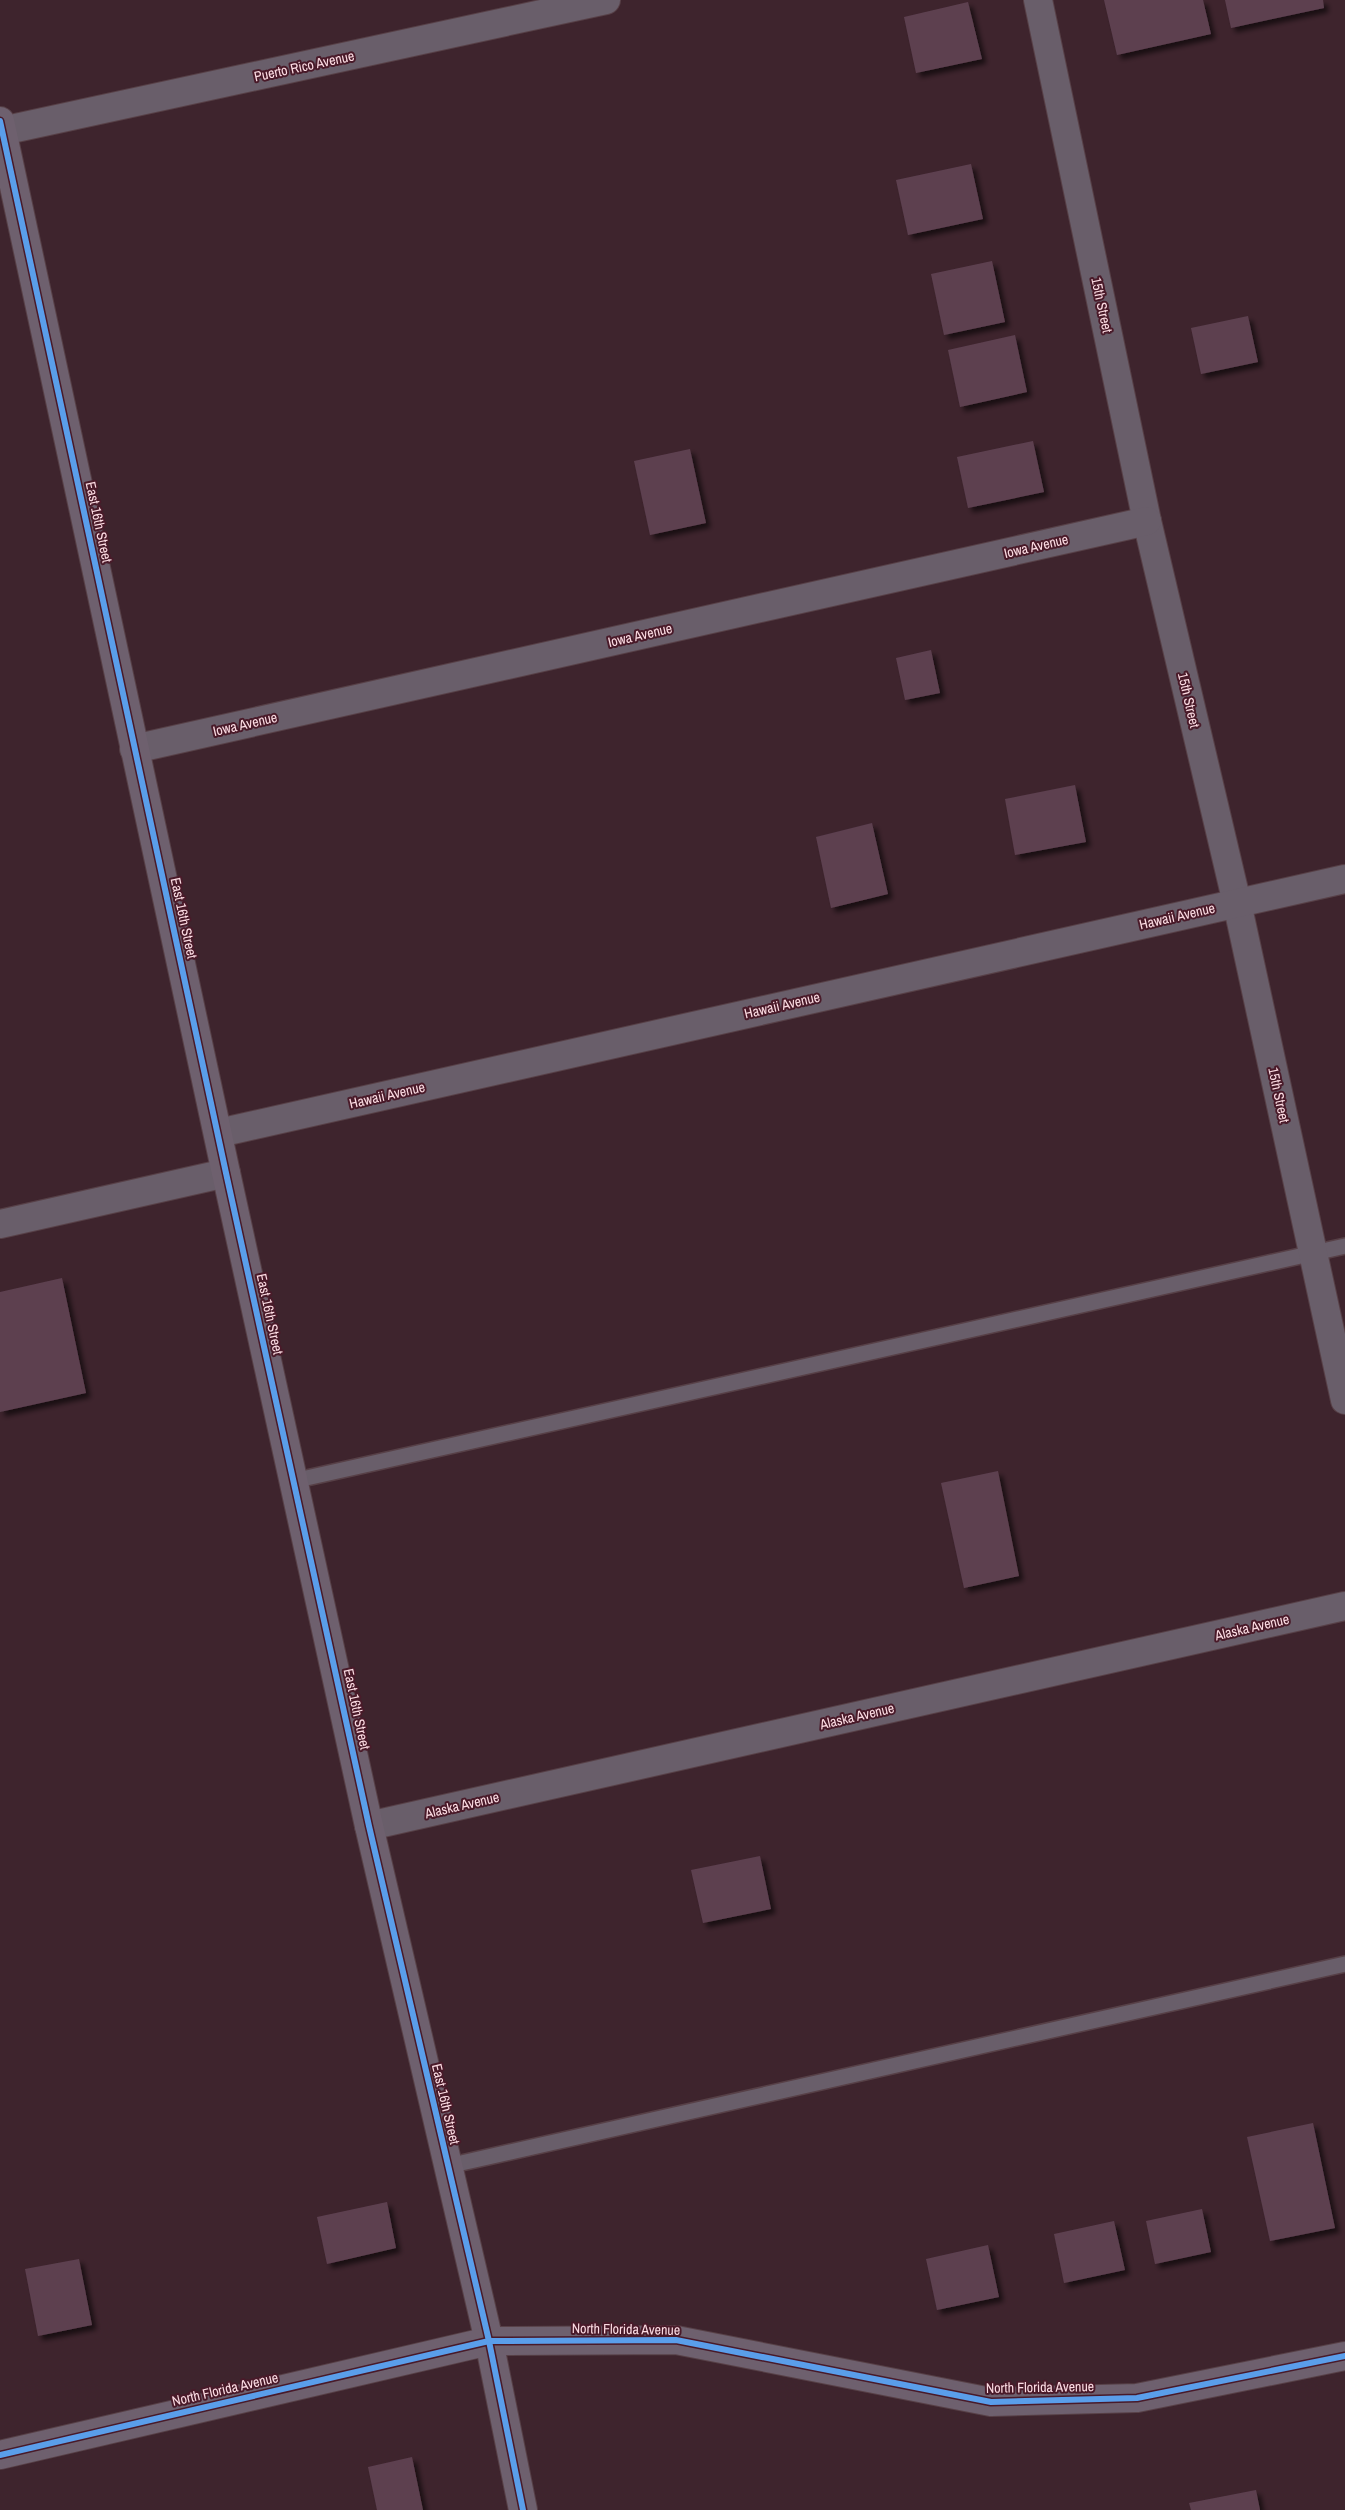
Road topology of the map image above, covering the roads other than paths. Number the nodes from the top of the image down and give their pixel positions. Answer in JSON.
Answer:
{"nodes":[{"id":1,"x":606,"y":0,"type":"edge"},
{"id":2,"x":1038,"y":0,"type":"edge"},
{"id":3,"x":515,"y":10,"type":"edge"},
{"id":4,"x":1,"y":126,"type":"edge"},
{"id":5,"x":1147,"y":521,"type":"junction"},
{"id":6,"x":134,"y":749,"type":"junction"},
{"id":7,"x":1345,"y":879,"type":"edge"},
{"id":8,"x":1237,"y":903,"type":"junction"},
{"id":9,"x":219,"y":1132,"type":"junction"},
{"id":10,"x":226,"y":1173,"type":"junction"},
{"id":11,"x":0,"y":1224,"type":"edge"},
{"id":12,"x":1345,"y":1246,"type":"edge"},
{"id":13,"x":1313,"y":1254,"type":"junction"},
{"id":14,"x":1345,"y":1400,"type":"edge"},
{"id":15,"x":294,"y":1481,"type":"junction"},
{"id":16,"x":1345,"y":1606,"type":"edge"},
{"id":17,"x":370,"y":1826,"type":"junction"},
{"id":18,"x":1345,"y":1964,"type":"edge"},
{"id":19,"x":448,"y":2166,"type":"junction"},
{"id":20,"x":489,"y":2341,"type":"junction"},
{"id":21,"x":1345,"y":2356,"type":"edge"},
{"id":22,"x":0,"y":2455,"type":"edge"},
{"id":23,"x":523,"y":2510,"type":"edge"}],
"edges":[{"from":1,"to":3,"type":"street","name":"Puerto Rico Avenue"},
{"from":2,"to":5,"type":"street","name":"15th Street"},
{"from":3,"to":4,"type":"street","name":"Puerto Rico Avenue"},
{"from":4,"to":6,"type":"street","name":"East 16th Street"},
{"from":5,"to":6,"type":"street","name":"Iowa Avenue"},
{"from":5,"to":8,"type":"street","name":"15th Street"},
{"from":6,"to":9,"type":"street","name":"East 16th Street"},
{"from":7,"to":8,"type":"street","name":"Hawaii Avenue"},
{"from":8,"to":9,"type":"street","name":"Hawaii Avenue"},
{"from":8,"to":13,"type":"street","name":"15th Street"},
{"from":9,"to":10,"type":"street","name":"East 16th Street"},
{"from":10,"to":11,"type":"street"},
{"from":10,"to":15,"type":"street","name":"East 16th Street"},
{"from":12,"to":13,"type":"lane"},
{"from":13,"to":14,"type":"street","name":"15th Street"},
{"from":13,"to":15,"type":"lane"},
{"from":15,"to":17,"type":"street","name":"East 16th Street"},
{"from":16,"to":17,"type":"street","name":"Alaska Avenue"},
{"from":17,"to":19,"type":"street","name":"East 16th Street"},
{"from":18,"to":19,"type":"lane"},
{"from":19,"to":20,"type":"street","name":"East 16th Street"},
{"from":20,"to":21,"type":"street","name":"North Florida Avenue"},
{"from":20,"to":22,"type":"street","name":"North Florida Avenue"},
{"from":20,"to":23,"type":"street","name":"East 16th Street"}]}
